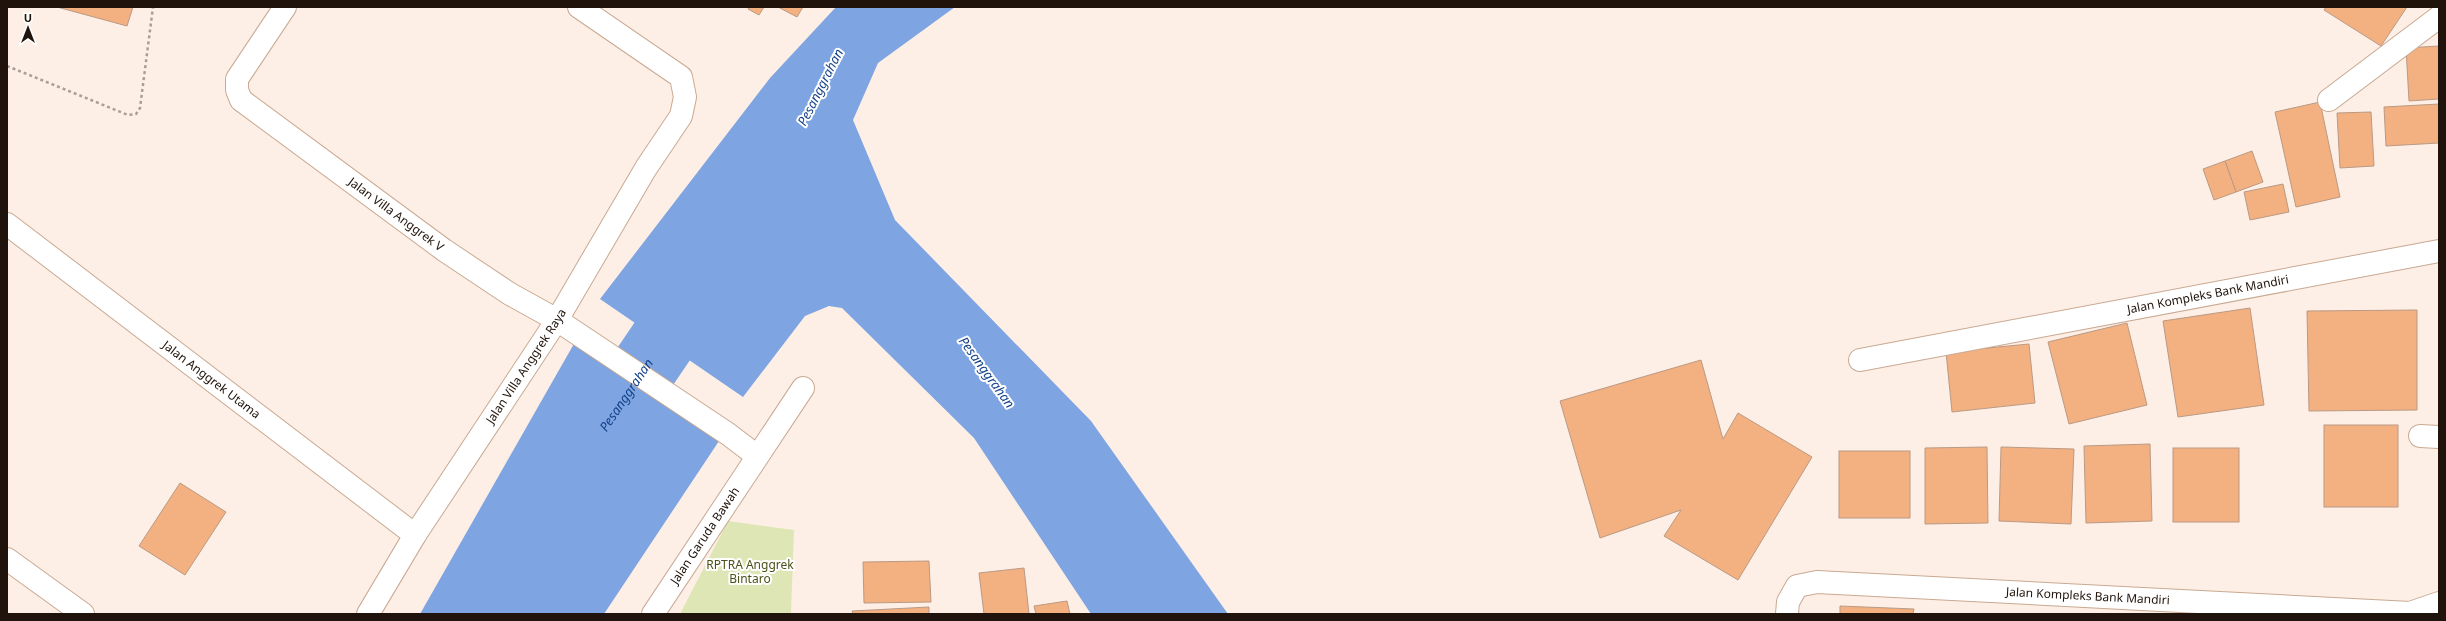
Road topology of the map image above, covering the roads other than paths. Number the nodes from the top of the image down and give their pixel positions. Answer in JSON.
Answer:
{"nodes":[{"id":1,"x":285,"y":7,"type":"edge"},
{"id":2,"x":579,"y":7,"type":"edge"},
{"id":3,"x":2439,"y":18,"type":"edge"},
{"id":4,"x":2329,"y":100,"type":"dead end"},
{"id":5,"x":7,"y":224,"type":"edge"},
{"id":6,"x":2439,"y":251,"type":"edge"},
{"id":7,"x":557,"y":320,"type":"junction"},
{"id":8,"x":1860,"y":360,"type":"dead end"},
{"id":9,"x":803,"y":388,"type":"dead end"},
{"id":10,"x":757,"y":456,"type":"junction"},
{"id":11,"x":415,"y":535,"type":"junction"},
{"id":12,"x":7,"y":559,"type":"edge"},
{"id":13,"x":2439,"y":603,"type":"edge"},
{"id":14,"x":2410,"y":613,"type":"edge"},
{"id":15,"x":83,"y":614,"type":"edge"},
{"id":16,"x":368,"y":614,"type":"edge"},
{"id":17,"x":653,"y":614,"type":"edge"},
{"id":18,"x":1788,"y":614,"type":"edge"}],
"edges":[{"from":1,"to":7,"type":"street","name":"Jalan Villa Anggrek V"},
{"from":2,"to":7,"type":"street","name":"Jalan Villa Anggrek Raya"},
{"from":3,"to":4,"type":"street"},
{"from":5,"to":11,"type":"street","name":"Jalan Anggrek Utama"},
{"from":6,"to":8,"type":"street","name":"Jalan Kompleks Bank Mandiri"},
{"from":7,"to":10,"type":"street"},
{"from":7,"to":11,"type":"street","name":"Jalan Villa Anggrek Raya"},
{"from":9,"to":10,"type":"street","name":"Jalan Garuda Bawah"},
{"from":10,"to":17,"type":"street","name":"Jalan Garuda Bawah"},
{"from":11,"to":16,"type":"street","name":"Jalan Villa Anggrek Raya"},
{"from":12,"to":15,"type":"street"},
{"from":13,"to":14,"type":"street","name":"Jalan Kompleks Bank Mandiri"},
{"from":14,"to":18,"type":"street","name":"Jalan Kompleks Bank Mandiri"}]}
